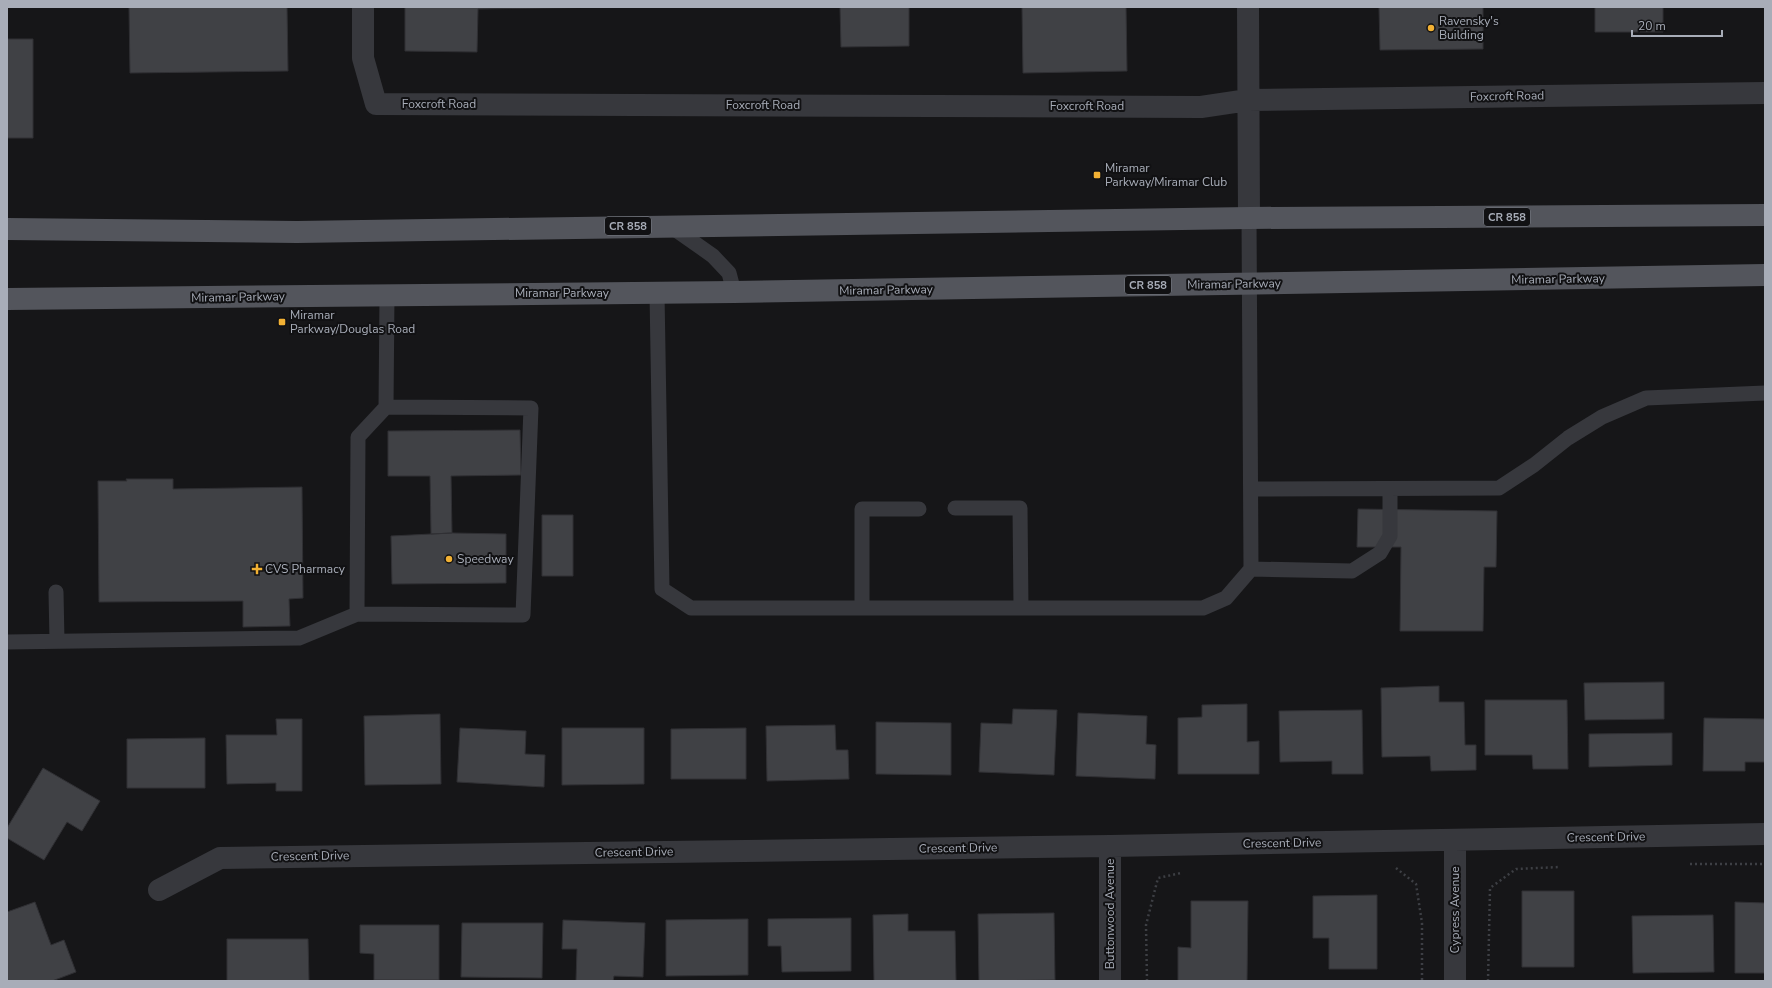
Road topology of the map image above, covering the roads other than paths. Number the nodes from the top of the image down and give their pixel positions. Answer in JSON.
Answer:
{"nodes":[{"id":1,"x":363,"y":7,"type":"edge"},
{"id":2,"x":1248,"y":7,"type":"edge"},
{"id":3,"x":1765,"y":93,"type":"edge"},
{"id":4,"x":1248,"y":100,"type":"junction"},
{"id":5,"x":1765,"y":215,"type":"edge"},
{"id":6,"x":1249,"y":218,"type":"junction"},
{"id":7,"x":669,"y":225,"type":"junction"},
{"id":8,"x":7,"y":229,"type":"edge"},
{"id":9,"x":1765,"y":275,"type":"edge"},
{"id":10,"x":1250,"y":284,"type":"junction"},
{"id":11,"x":734,"y":292,"type":"junction"},
{"id":12,"x":656,"y":293,"type":"junction"},
{"id":13,"x":387,"y":295,"type":"junction"},
{"id":14,"x":7,"y":299,"type":"edge"},
{"id":15,"x":1765,"y":393,"type":"edge"},
{"id":16,"x":386,"y":407,"type":"junction"},
{"id":17,"x":1252,"y":489,"type":"junction"},
{"id":18,"x":1390,"y":489,"type":"junction"},
{"id":19,"x":955,"y":508,"type":"dead end"},
{"id":20,"x":919,"y":509,"type":"dead end"},
{"id":21,"x":1251,"y":569,"type":"junction"},
{"id":22,"x":56,"y":592,"type":"dead end"},
{"id":23,"x":862,"y":608,"type":"junction"},
{"id":24,"x":1021,"y":608,"type":"junction"},
{"id":25,"x":357,"y":614,"type":"junction"},
{"id":26,"x":56,"y":641,"type":"junction"},
{"id":27,"x":7,"y":642,"type":"edge"},
{"id":28,"x":1765,"y":834,"type":"edge"},
{"id":29,"x":1455,"y":840,"type":"junction"},
{"id":30,"x":1110,"y":846,"type":"junction"},
{"id":31,"x":159,"y":890,"type":"dead end"},
{"id":32,"x":1110,"y":981,"type":"edge"},
{"id":33,"x":1455,"y":981,"type":"edge"}],
"edges":[{"from":1,"to":4,"type":"street","name":"Foxcroft Road"},
{"from":2,"to":4,"type":"street"},
{"from":3,"to":4,"type":"street","name":"Foxcroft Road"},
{"from":4,"to":6,"type":"street"},
{"from":5,"to":6,"type":"main road","number":"CR 858"},
{"from":6,"to":7,"type":"main road","number":"CR 858"},
{"from":6,"to":10,"type":"lane"},
{"from":7,"to":8,"type":"main road","number":"CR 858"},
{"from":7,"to":11,"type":"lane"},
{"from":9,"to":10,"type":"main road","name":"Miramar Parkway","number":"CR 858"},
{"from":10,"to":11,"type":"main road","name":"Miramar Parkway","number":"CR 858"},
{"from":10,"to":17,"type":"lane"},
{"from":11,"to":12,"type":"main road","name":"Miramar Parkway","number":"CR 858"},
{"from":12,"to":13,"type":"main road","name":"Miramar Parkway","number":"CR 858"},
{"from":12,"to":23,"type":"lane"},
{"from":13,"to":14,"type":"main road","name":"Miramar Parkway","number":"CR 858"},
{"from":13,"to":16,"type":"lane"},
{"from":15,"to":18,"type":"lane"},
{"from":16,"to":25,"type":"lane"},
{"from":16,"to":25,"type":"lane"},
{"from":17,"to":18,"type":"lane"},
{"from":17,"to":21,"type":"lane"},
{"from":18,"to":21,"type":"lane"},
{"from":19,"to":24,"type":"lane"},
{"from":20,"to":23,"type":"lane"},
{"from":21,"to":24,"type":"lane"},
{"from":22,"to":26,"type":"lane"},
{"from":23,"to":24,"type":"lane"},
{"from":25,"to":26,"type":"lane"},
{"from":26,"to":27,"type":"lane"},
{"from":28,"to":29,"type":"street","name":"Crescent Drive"},
{"from":29,"to":30,"type":"street","name":"Crescent Drive"},
{"from":29,"to":33,"type":"street","name":"Cypress Avenue"},
{"from":30,"to":31,"type":"street","name":"Crescent Drive"},
{"from":30,"to":32,"type":"street","name":"Buttonwood Avenue"}]}
